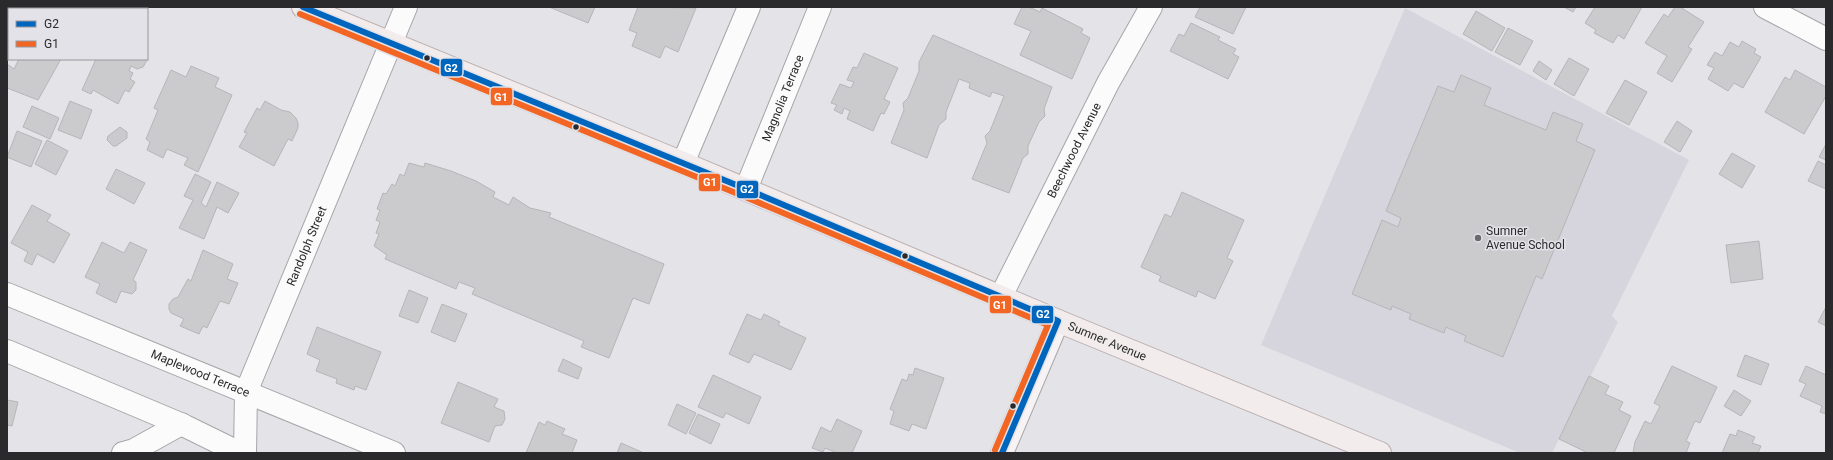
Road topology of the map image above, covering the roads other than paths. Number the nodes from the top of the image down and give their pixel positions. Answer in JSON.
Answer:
{"nodes":[{"id":1,"x":303,"y":7,"type":"edge"},
{"id":2,"x":406,"y":7,"type":"edge"},
{"id":3,"x":749,"y":7,"type":"edge"},
{"id":4,"x":820,"y":7,"type":"edge"},
{"id":5,"x":1151,"y":7,"type":"edge"},
{"id":6,"x":1765,"y":7,"type":"edge"},
{"id":7,"x":1826,"y":39,"type":"edge"},
{"id":8,"x":392,"y":44,"type":"junction"},
{"id":9,"x":683,"y":163,"type":"junction"},
{"id":10,"x":746,"y":189,"type":"junction"},
{"id":11,"x":7,"y":294,"type":"edge"},
{"id":12,"x":1001,"y":296,"type":"junction"},
{"id":13,"x":1058,"y":321,"type":"junction"},
{"id":14,"x":7,"y":351,"type":"edge"},
{"id":15,"x":246,"y":392,"type":"junction"},
{"id":16,"x":181,"y":424,"type":"junction"},
{"id":17,"x":123,"y":453,"type":"edge"},
{"id":18,"x":240,"y":453,"type":"edge"},
{"id":19,"x":244,"y":453,"type":"edge"},
{"id":20,"x":394,"y":453,"type":"edge"},
{"id":21,"x":1002,"y":453,"type":"edge"},
{"id":22,"x":1380,"y":453,"type":"edge"}],
"edges":[{"from":1,"to":8,"type":"main road","name":"Sumner Avenue"},
{"from":2,"to":8,"type":"street","name":"Randolph Street"},
{"from":3,"to":9,"type":"street"},
{"from":4,"to":10,"type":"street","name":"Magnolia Terrace"},
{"from":5,"to":12,"type":"street","name":"Beechwood Avenue"},
{"from":6,"to":7,"type":"street"},
{"from":8,"to":9,"type":"main road","name":"Sumner Avenue"},
{"from":8,"to":15,"type":"street","name":"Randolph Street"},
{"from":9,"to":10,"type":"main road","name":"Sumner Avenue"},
{"from":10,"to":12,"type":"main road","name":"Sumner Avenue"},
{"from":11,"to":15,"type":"street","name":"Maplewood Terrace"},
{"from":12,"to":13,"type":"main road","name":"Sumner Avenue"},
{"from":13,"to":21,"type":"street"},
{"from":13,"to":22,"type":"main road","name":"Sumner Avenue"},
{"from":14,"to":16,"type":"street"},
{"from":15,"to":19,"type":"street","name":"Randolph Street"},
{"from":15,"to":20,"type":"street","name":"Maplewood Terrace"},
{"from":16,"to":17,"type":"street"},
{"from":16,"to":18,"type":"street"}]}
